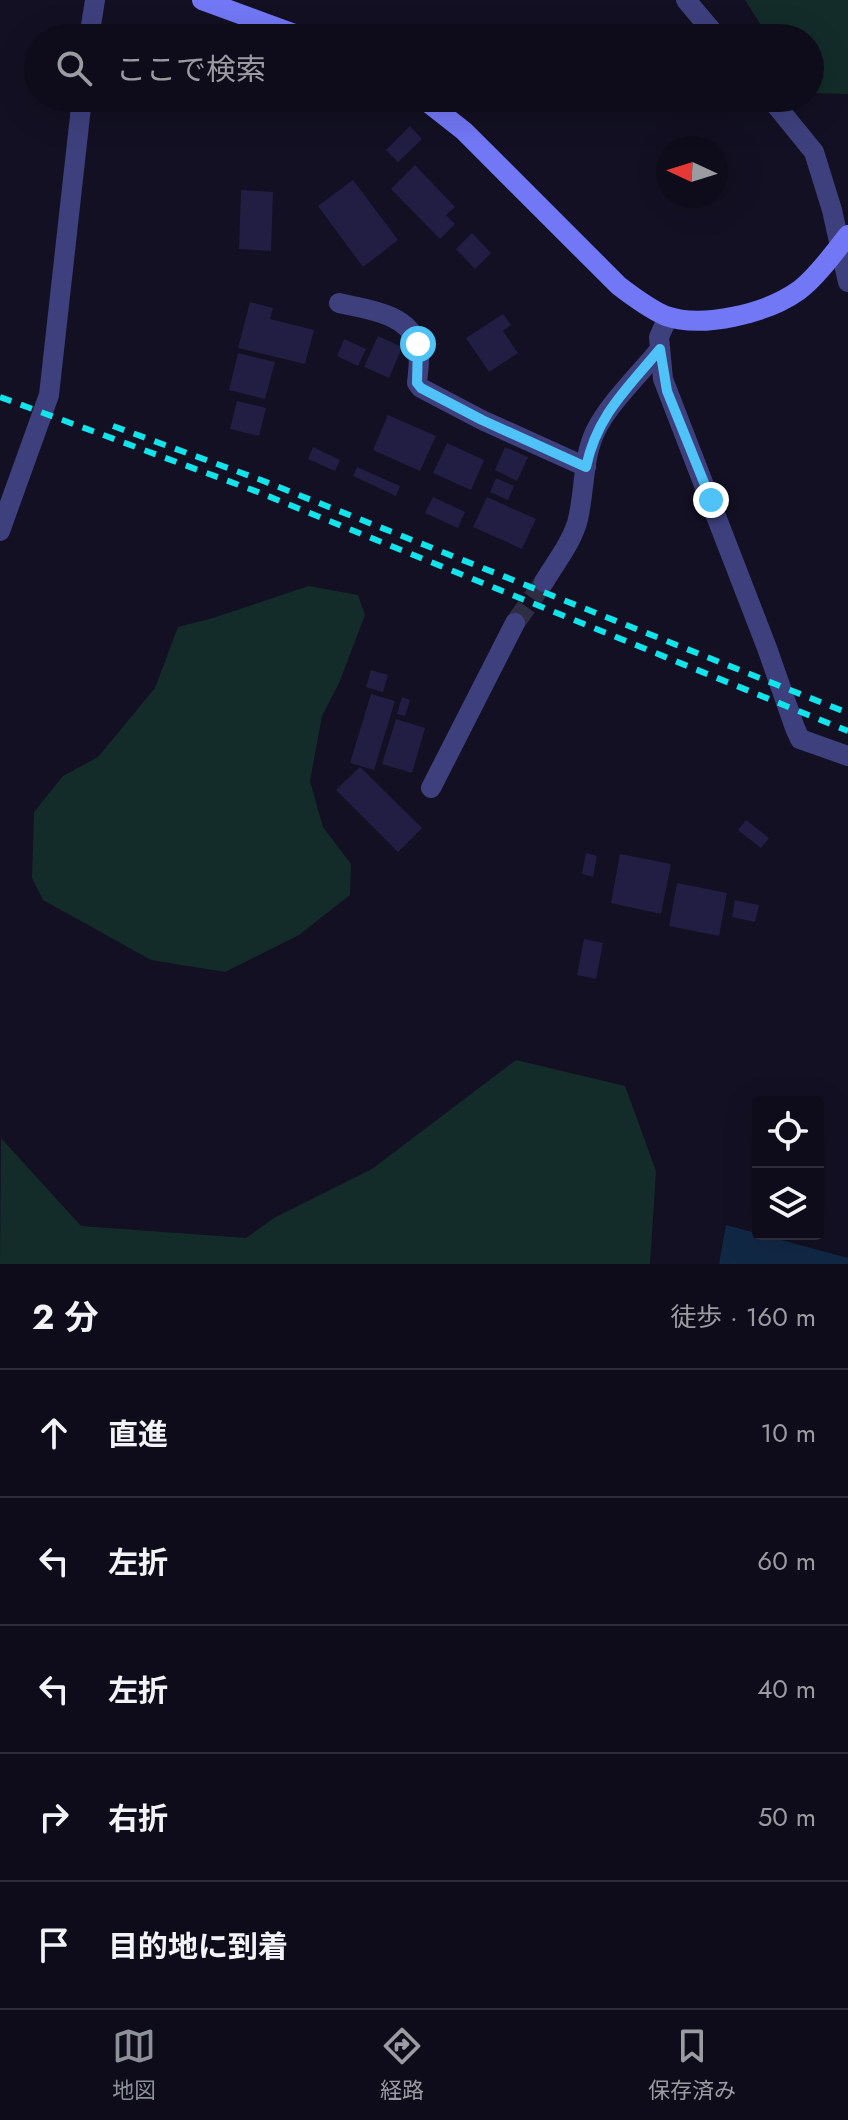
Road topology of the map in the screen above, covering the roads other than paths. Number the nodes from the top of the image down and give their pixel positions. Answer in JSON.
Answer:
{"nodes":[{"id":1,"x":95,"y":0,"type":"edge"},
{"id":2,"x":202,"y":0,"type":"edge"},
{"id":3,"x":686,"y":0,"type":"edge"},
{"id":4,"x":91,"y":24,"type":"edge"},
{"id":5,"x":267,"y":24,"type":"edge"},
{"id":6,"x":706,"y":24,"type":"edge"},
{"id":7,"x":80,"y":112,"type":"edge"},
{"id":8,"x":440,"y":112,"type":"edge"},
{"id":9,"x":781,"y":112,"type":"edge"},
{"id":10,"x":844,"y":240,"type":"edge"},
{"id":11,"x":848,"y":282,"type":"edge"},
{"id":12,"x":339,"y":303,"type":"dead end"},
{"id":13,"x":668,"y":317,"type":"junction"},
{"id":14,"x":660,"y":349,"type":"junction"},
{"id":15,"x":586,"y":467,"type":"junction"},
{"id":16,"x":0,"y":531,"type":"edge"},
{"id":17,"x":544,"y":582,"type":"tunnel mouth"},
{"id":18,"x":515,"y":623,"type":"tunnel mouth"},
{"id":19,"x":848,"y":756,"type":"edge"},
{"id":20,"x":431,"y":788,"type":"dead end"}],
"edges":[{"from":1,"to":4,"type":"street"},
{"from":2,"to":5,"type":"street"},
{"from":3,"to":6,"type":"street"},
{"from":7,"to":16,"type":"street"},
{"from":8,"to":13,"type":"street"},
{"from":9,"to":10,"type":"street"},
{"from":10,"to":11,"type":"street"},
{"from":10,"to":13,"type":"street"},
{"from":12,"to":15,"type":"street"},
{"from":13,"to":14,"type":"street"},
{"from":14,"to":15,"type":"street"},
{"from":14,"to":19,"type":"street"},
{"from":15,"to":17,"type":"street"},
{"from":18,"to":20,"type":"street"}]}
